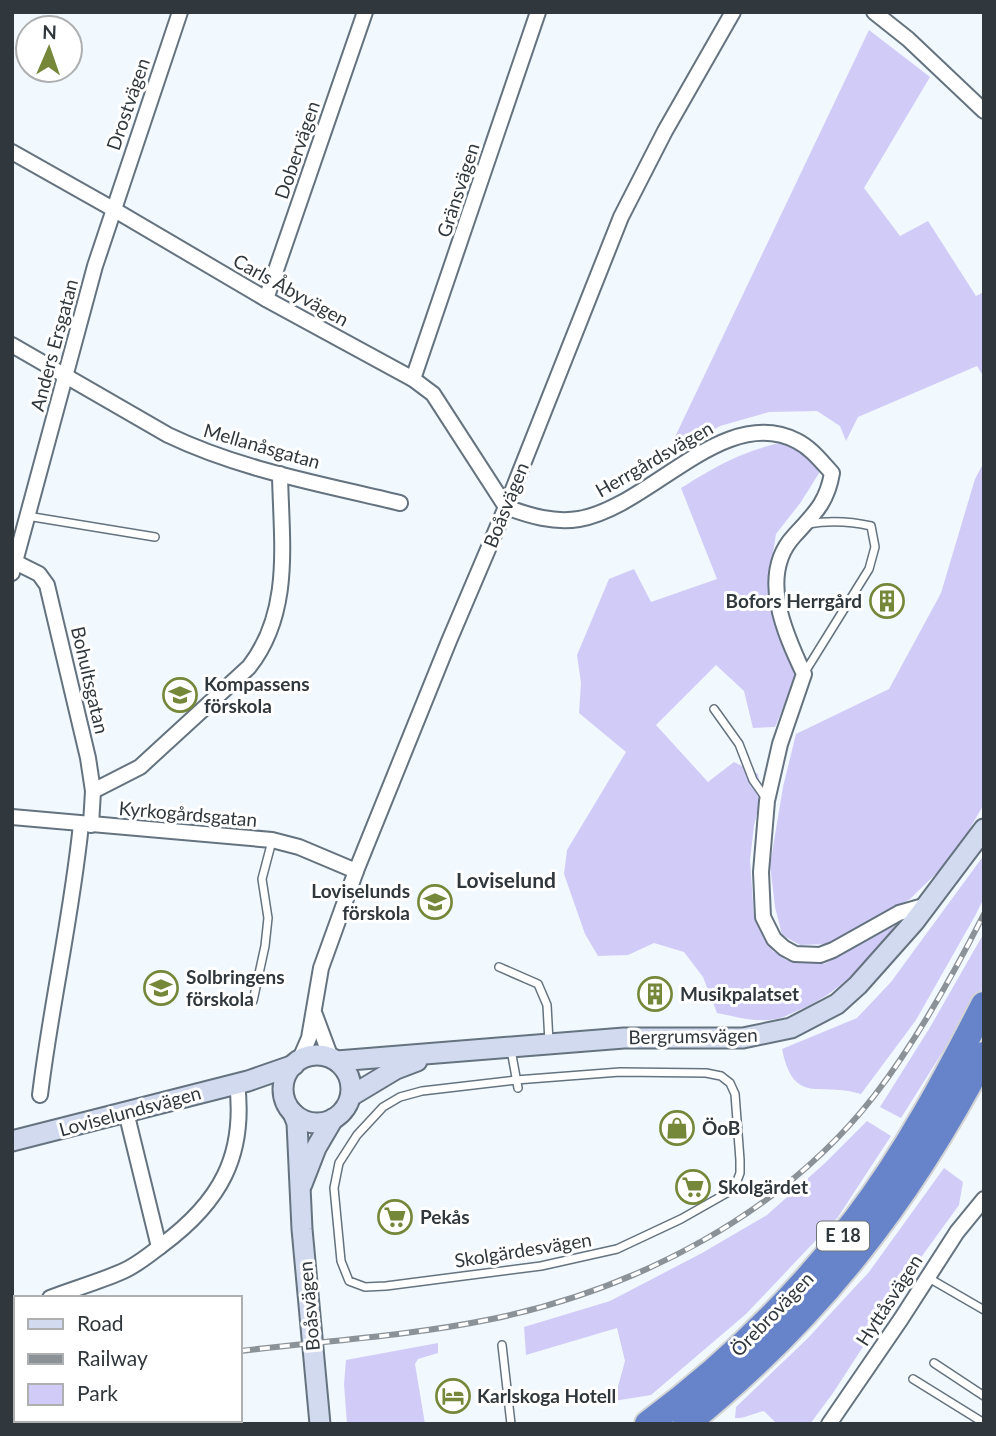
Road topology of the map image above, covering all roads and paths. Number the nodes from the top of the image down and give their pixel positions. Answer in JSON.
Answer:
{"nodes":[{"id":1,"x":180,"y":12,"type":"edge"},
{"id":2,"x":365,"y":12,"type":"edge"},
{"id":3,"x":538,"y":12,"type":"edge"},
{"id":4,"x":733,"y":12,"type":"edge"},
{"id":5,"x":874,"y":12,"type":"edge"},
{"id":6,"x":984,"y":111,"type":"edge"},
{"id":7,"x":12,"y":152,"type":"edge"},
{"id":8,"x":114,"y":209,"type":"junction"},
{"id":9,"x":267,"y":299,"type":"junction"},
{"id":10,"x":12,"y":345,"type":"edge"},
{"id":11,"x":65,"y":376,"type":"junction"},
{"id":12,"x":413,"y":379,"type":"junction"},
{"id":13,"x":279,"y":474,"type":"junction"},
{"id":14,"x":400,"y":503,"type":"dead end"},
{"id":15,"x":506,"y":507,"type":"junction"},
{"id":16,"x":27,"y":516,"type":"junction"},
{"id":17,"x":808,"y":524,"type":"junction"},
{"id":18,"x":155,"y":537,"type":"dead end"},
{"id":19,"x":14,"y":567,"type":"edge"},
{"id":20,"x":804,"y":674,"type":"junction"},
{"id":21,"x":714,"y":709,"type":"dead end"},
{"id":22,"x":93,"y":791,"type":"junction"},
{"id":23,"x":767,"y":801,"type":"junction"},
{"id":24,"x":12,"y":817,"type":"edge"},
{"id":25,"x":86,"y":825,"type":"junction"},
{"id":26,"x":984,"y":829,"type":"edge"},
{"id":27,"x":272,"y":840,"type":"junction"},
{"id":28,"x":356,"y":871,"type":"junction"},
{"id":29,"x":927,"y":905,"type":"junction"},
{"id":30,"x":499,"y":967,"type":"dead end"},
{"id":31,"x":253,"y":1001,"type":"dead end"},
{"id":32,"x":984,"y":1005,"type":"edge"},
{"id":33,"x":315,"y":1013,"type":"junction"},
{"id":34,"x":549,"y":1043,"type":"junction"},
{"id":35,"x":510,"y":1046,"type":"junction"},
{"id":36,"x":440,"y":1053,"type":"junction"},
{"id":37,"x":984,"y":1055,"type":"edge"},
{"id":38,"x":334,"y":1060,"type":"junction"},
{"id":39,"x":296,"y":1063,"type":"junction"},
{"id":40,"x":242,"y":1082,"type":"junction"},
{"id":41,"x":517,"y":1084,"type":"junction"},
{"id":42,"x":40,"y":1095,"type":"dead end"},
{"id":43,"x":351,"y":1096,"type":"junction"},
{"id":44,"x":289,"y":1107,"type":"junction"},
{"id":45,"x":126,"y":1112,"type":"junction"},
{"id":46,"x":333,"y":1119,"type":"junction"},
{"id":47,"x":12,"y":1141,"type":"edge"},
{"id":48,"x":300,"y":1188,"type":"junction"},
{"id":49,"x":984,"y":1199,"type":"edge"},
{"id":50,"x":159,"y":1247,"type":"junction"},
{"id":51,"x":927,"y":1277,"type":"junction"},
{"id":52,"x":55,"y":1296,"type":"edge"},
{"id":53,"x":984,"y":1310,"type":"edge"},
{"id":54,"x":502,"y":1345,"type":"dead end"},
{"id":55,"x":934,"y":1363,"type":"dead end"},
{"id":56,"x":913,"y":1379,"type":"dead end"},
{"id":57,"x":984,"y":1396,"type":"edge"},
{"id":58,"x":984,"y":1423,"type":"edge"},
{"id":59,"x":320,"y":1424,"type":"edge"},
{"id":60,"x":511,"y":1424,"type":"edge"},
{"id":61,"x":648,"y":1424,"type":"edge"},
{"id":62,"x":686,"y":1424,"type":"edge"},
{"id":63,"x":829,"y":1424,"type":"edge"}],
"edges":[{"from":1,"to":8,"type":"street","name":"Drostvägen"},
{"from":2,"to":9,"type":"street","name":"Dobervägen"},
{"from":3,"to":12,"type":"street","name":"Gränsvägen"},
{"from":4,"to":15,"type":"street","name":"Boåsvägen"},
{"from":5,"to":6,"type":"street"},
{"from":7,"to":8,"type":"street","name":"Carls Åbyvägen"},
{"from":8,"to":9,"type":"street","name":"Carls Åbyvägen"},
{"from":8,"to":11,"type":"street","name":"Anders Ersgatan"},
{"from":9,"to":12,"type":"street","name":"Carls Åbyvägen"},
{"from":10,"to":11,"type":"street","name":"Mellanåsgatan"},
{"from":11,"to":13,"type":"street","name":"Mellanåsgatan"},
{"from":11,"to":16,"type":"street","name":"Anders Ersgatan"},
{"from":12,"to":15,"type":"street","name":"Carls Åbyvägen"},
{"from":13,"to":14,"type":"street","name":"Mellanåsgatan"},
{"from":13,"to":22,"type":"street"},
{"from":15,"to":17,"type":"street","name":"Herrgårdsvägen"},
{"from":15,"to":28,"type":"street","name":"Boåsvägen"},
{"from":16,"to":18,"type":"lane"},
{"from":16,"to":19,"type":"street","name":"Anders Ersgatan"},
{"from":17,"to":20,"type":"street","name":"Herrgårdsvägen"},
{"from":17,"to":20,"type":"lane"},
{"from":19,"to":22,"type":"street","name":"Bohultsgatan"},
{"from":20,"to":23,"type":"street"},
{"from":21,"to":23,"type":"lane"},
{"from":22,"to":25,"type":"street","name":"Bohultsgatan"},
{"from":23,"to":29,"type":"street"},
{"from":24,"to":25,"type":"street","name":"Kyrkogårdsgatan"},
{"from":25,"to":27,"type":"street","name":"Kyrkogårdsgatan"},
{"from":25,"to":42,"type":"street","name":"Bohultsgatan"},
{"from":26,"to":29,"type":"street","name":"Bergrumsvägen"},
{"from":27,"to":28,"type":"street","name":"Kyrkogårdsgatan"},
{"from":27,"to":31,"type":"lane"},
{"from":28,"to":33,"type":"street","name":"Boåsvägen"},
{"from":29,"to":34,"type":"street","name":"Bergrumsvägen"},
{"from":30,"to":34,"type":"lane"},
{"from":32,"to":61,"type":"highway","name":"Örebrovägen","number":"E 18"},
{"from":33,"to":38,"type":"street","name":"Boåsvägen"},
{"from":33,"to":39,"type":"street","name":"Boåsvägen"},
{"from":34,"to":35,"type":"street","name":"Bergrumsvägen"},
{"from":35,"to":36,"type":"street","name":"Bergrumsvägen"},
{"from":35,"to":41,"type":"lane"},
{"from":36,"to":38,"type":"street","name":"Bergrumsvägen"},
{"from":36,"to":43,"type":"street","name":"Bergrumsvägen"},
{"from":37,"to":62,"type":"highway","name":"Örebrovägen","number":"E 18"},
{"from":38,"to":39,"type":"street"},
{"from":38,"to":43,"type":"street"},
{"from":39,"to":40,"type":"street","name":"Loviselundsvägen"},
{"from":39,"to":44,"type":"street"},
{"from":40,"to":44,"type":"street"},
{"from":40,"to":45,"type":"street","name":"Loviselundsvägen"},
{"from":40,"to":50,"type":"street"},
{"from":41,"to":41,"type":"lane","name":"Skolgärdesvägen"},
{"from":43,"to":46,"type":"street"},
{"from":44,"to":46,"type":"street"},
{"from":44,"to":48,"type":"street","name":"Boåsvägen"},
{"from":45,"to":47,"type":"street","name":"Loviselundsvägen"},
{"from":45,"to":50,"type":"street"},
{"from":46,"to":48,"type":"street","name":"Boåsvägen"},
{"from":48,"to":59,"type":"street","name":"Boåsvägen"},
{"from":49,"to":51,"type":"street","name":"Hyttåsvägen"},
{"from":50,"to":52,"type":"street"},
{"from":51,"to":53,"type":"lane"},
{"from":51,"to":63,"type":"street","name":"Hyttåsvägen"},
{"from":54,"to":60,"type":"lane"},
{"from":55,"to":57,"type":"lane"},
{"from":56,"to":58,"type":"lane"}]}
